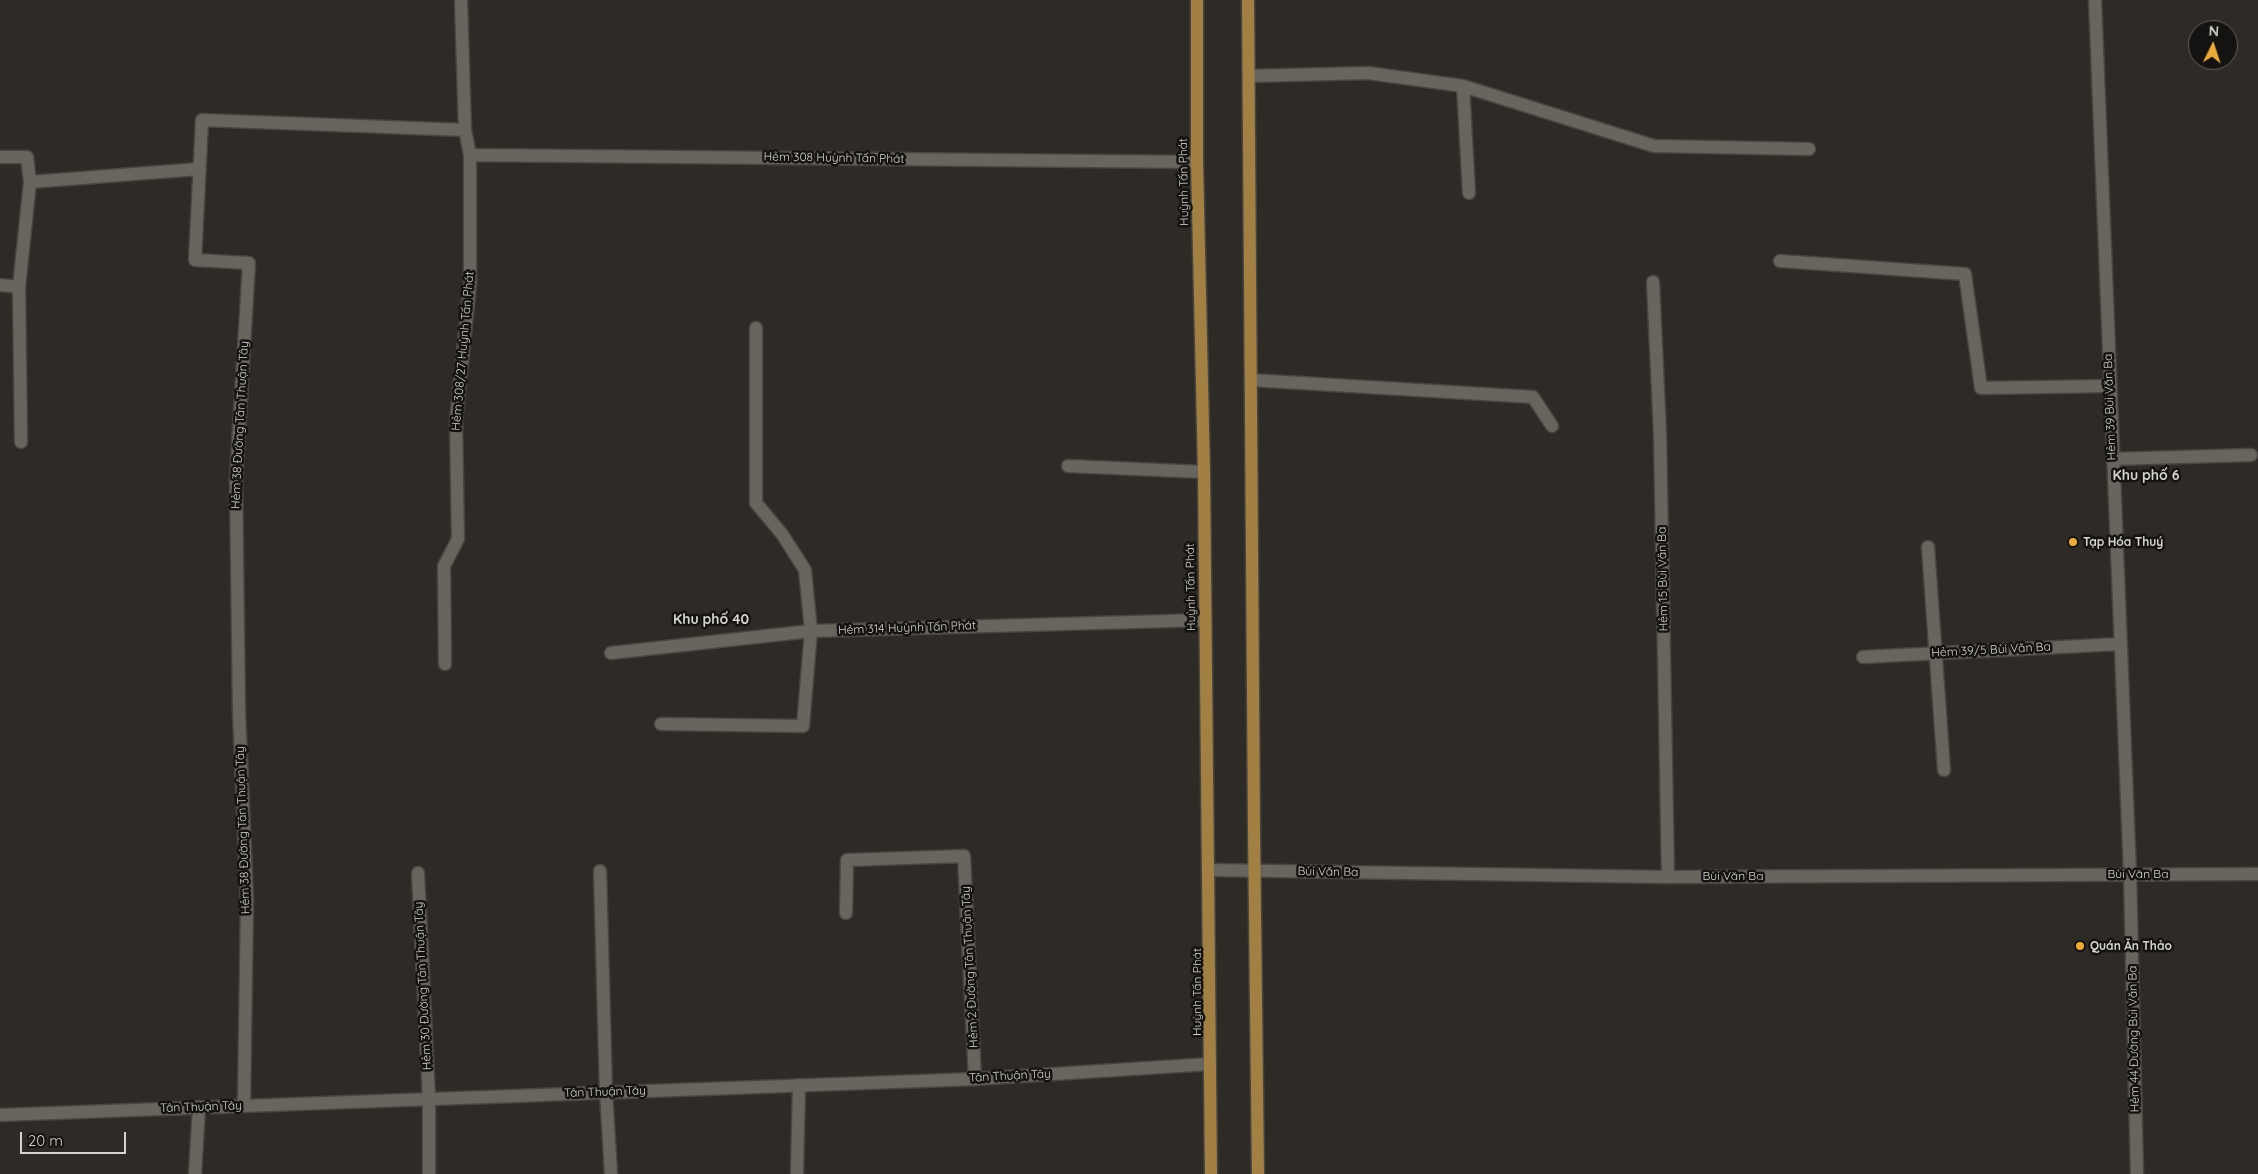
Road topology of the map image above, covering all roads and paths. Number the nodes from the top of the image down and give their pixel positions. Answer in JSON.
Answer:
{"nodes":[{"id":1,"x":461,"y":0,"type":"edge"},
{"id":2,"x":1197,"y":0,"type":"edge"},
{"id":3,"x":1248,"y":0,"type":"edge"},
{"id":4,"x":2094,"y":0,"type":"edge"},
{"id":5,"x":1249,"y":76,"type":"junction"},
{"id":6,"x":1463,"y":86,"type":"junction"},
{"id":7,"x":465,"y":130,"type":"junction"},
{"id":8,"x":1810,"y":149,"type":"dead end"},
{"id":9,"x":470,"y":155,"type":"junction"},
{"id":10,"x":0,"y":157,"type":"edge"},
{"id":11,"x":1197,"y":162,"type":"junction"},
{"id":12,"x":199,"y":170,"type":"junction"},
{"id":13,"x":30,"y":182,"type":"junction"},
{"id":14,"x":1469,"y":193,"type":"dead end"},
{"id":15,"x":1780,"y":261,"type":"dead end"},
{"id":16,"x":1653,"y":282,"type":"dead end"},
{"id":17,"x":0,"y":285,"type":"edge"},
{"id":18,"x":19,"y":287,"type":"junction"},
{"id":19,"x":756,"y":328,"type":"dead end"},
{"id":20,"x":1251,"y":380,"type":"junction"},
{"id":21,"x":2110,"y":386,"type":"junction"},
{"id":22,"x":1552,"y":426,"type":"dead end"},
{"id":23,"x":21,"y":442,"type":"dead end"},
{"id":24,"x":2251,"y":455,"type":"dead end"},
{"id":25,"x":2112,"y":459,"type":"junction"},
{"id":26,"x":1068,"y":466,"type":"dead end"},
{"id":27,"x":1204,"y":472,"type":"junction"},
{"id":28,"x":1928,"y":547,"type":"dead end"},
{"id":29,"x":1205,"y":620,"type":"junction"},
{"id":30,"x":811,"y":631,"type":"junction"},
{"id":31,"x":2120,"y":644,"type":"junction"},
{"id":32,"x":611,"y":653,"type":"dead end"},
{"id":33,"x":1936,"y":653,"type":"junction"},
{"id":34,"x":1863,"y":657,"type":"dead end"},
{"id":35,"x":445,"y":664,"type":"dead end"},
{"id":36,"x":661,"y":724,"type":"dead end"},
{"id":37,"x":1944,"y":770,"type":"dead end"},
{"id":38,"x":1209,"y":870,"type":"junction"},
{"id":39,"x":600,"y":871,"type":"dead end"},
{"id":40,"x":1255,"y":871,"type":"junction"},
{"id":41,"x":418,"y":873,"type":"dead end"},
{"id":42,"x":2130,"y":874,"type":"junction"},
{"id":43,"x":2258,"y":874,"type":"edge"},
{"id":44,"x":1668,"y":877,"type":"junction"},
{"id":45,"x":846,"y":912,"type":"dead end"},
{"id":46,"x":1210,"y":1064,"type":"junction"},
{"id":47,"x":975,"y":1079,"type":"junction"},
{"id":48,"x":799,"y":1085,"type":"junction"},
{"id":49,"x":606,"y":1092,"type":"junction"},
{"id":50,"x":428,"y":1099,"type":"junction"},
{"id":51,"x":244,"y":1105,"type":"junction"},
{"id":52,"x":199,"y":1107,"type":"junction"},
{"id":53,"x":0,"y":1115,"type":"edge"},
{"id":54,"x":195,"y":1174,"type":"edge"},
{"id":55,"x":429,"y":1174,"type":"edge"},
{"id":56,"x":611,"y":1174,"type":"edge"},
{"id":57,"x":797,"y":1174,"type":"edge"},
{"id":58,"x":1212,"y":1174,"type":"edge"},
{"id":59,"x":1258,"y":1174,"type":"edge"},
{"id":60,"x":2137,"y":1174,"type":"edge"}],
"edges":[{"from":1,"to":7,"type":"street","name":"Hẻm 308/27 Huỳnh Tấn Phát"},
{"from":2,"to":11,"type":"main road","name":"Huỳnh Tấn Phát"},
{"from":3,"to":5,"type":"main road"},
{"from":4,"to":21,"type":"street","name":"Hẻm 39 Bùi Văn Ba"},
{"from":5,"to":6,"type":"street"},
{"from":5,"to":20,"type":"main road"},
{"from":6,"to":8,"type":"street"},
{"from":6,"to":14,"type":"street"},
{"from":7,"to":9,"type":"street","name":"Hẻm 308/27 Huỳnh Tấn Phát"},
{"from":7,"to":12,"type":"street","name":"Hẻm 38 Đường Tân Thuận Tây"},
{"from":9,"to":11,"type":"street","name":"Hẻm 308 Huỳnh Tấn Phát"},
{"from":9,"to":35,"type":"street","name":"Hẻm 308/27 Huỳnh Tấn Phát"},
{"from":10,"to":13,"type":"street"},
{"from":11,"to":27,"type":"main road","name":"Huỳnh Tấn Phát"},
{"from":12,"to":13,"type":"street"},
{"from":12,"to":51,"type":"street","name":"Hẻm 38 Đường Tân Thuận Tây"},
{"from":13,"to":18,"type":"street"},
{"from":15,"to":21,"type":"street"},
{"from":16,"to":44,"type":"street","name":"Hẻm 15 Bùi Văn Ba"},
{"from":17,"to":18,"type":"street"},
{"from":18,"to":23,"type":"street"},
{"from":19,"to":30,"type":"street"},
{"from":20,"to":22,"type":"street"},
{"from":20,"to":40,"type":"main road"},
{"from":21,"to":25,"type":"street","name":"Hẻm 39 Bùi Văn Ba"},
{"from":24,"to":25,"type":"street"},
{"from":25,"to":31,"type":"street","name":"Hẻm 39 Bùi Văn Ba"},
{"from":26,"to":27,"type":"street"},
{"from":27,"to":29,"type":"main road","name":"Huỳnh Tấn Phát"},
{"from":28,"to":33,"type":"street"},
{"from":29,"to":30,"type":"street","name":"Hẻm 314 Huỳnh Tấn Phát"},
{"from":29,"to":38,"type":"main road","name":"Huỳnh Tấn Phát"},
{"from":30,"to":32,"type":"street","name":"Hẻm 314 Huỳnh Tấn Phát"},
{"from":30,"to":36,"type":"street"},
{"from":31,"to":33,"type":"street","name":"Hẻm 39/5 Bùi Văn Ba"},
{"from":31,"to":42,"type":"street","name":"Hẻm 39 Bùi Văn Ba"},
{"from":33,"to":34,"type":"street","name":"Hẻm 39/5 Bùi Văn Ba"},
{"from":33,"to":37,"type":"street"},
{"from":38,"to":40,"type":"street","name":"Bùi Văn Ba"},
{"from":38,"to":46,"type":"main road","name":"Huỳnh Tấn Phát"},
{"from":39,"to":49,"type":"street"},
{"from":40,"to":44,"type":"street","name":"Bùi Văn Ba"},
{"from":40,"to":59,"type":"main road"},
{"from":41,"to":50,"type":"street","name":"Hẻm 30 Đường Tân Thuận Tây"},
{"from":42,"to":43,"type":"street","name":"Bùi Văn Ba"},
{"from":42,"to":44,"type":"street","name":"Bùi Văn Ba"},
{"from":42,"to":60,"type":"street","name":"Hẻm 44 Đường Bùi Văn Ba"},
{"from":45,"to":47,"type":"street","name":"Hẻm 2 Đường Tân Thuận Tây"},
{"from":46,"to":47,"type":"street","name":"Tân Thuận Tây"},
{"from":46,"to":58,"type":"main road","name":"Huỳnh Tấn Phát"},
{"from":47,"to":48,"type":"street","name":"Tân Thuận Tây"},
{"from":48,"to":49,"type":"street","name":"Tân Thuận Tây"},
{"from":48,"to":57,"type":"street"},
{"from":49,"to":50,"type":"street","name":"Tân Thuận Tây"},
{"from":49,"to":56,"type":"street"},
{"from":50,"to":51,"type":"street","name":"Tân Thuận Tây"},
{"from":50,"to":55,"type":"street","name":"Hẻm 30 Đường Tân Thuận Tây"},
{"from":51,"to":52,"type":"street","name":"Tân Thuận Tây"},
{"from":52,"to":53,"type":"street","name":"Tân Thuận Tây"},
{"from":52,"to":54,"type":"street"}]}
